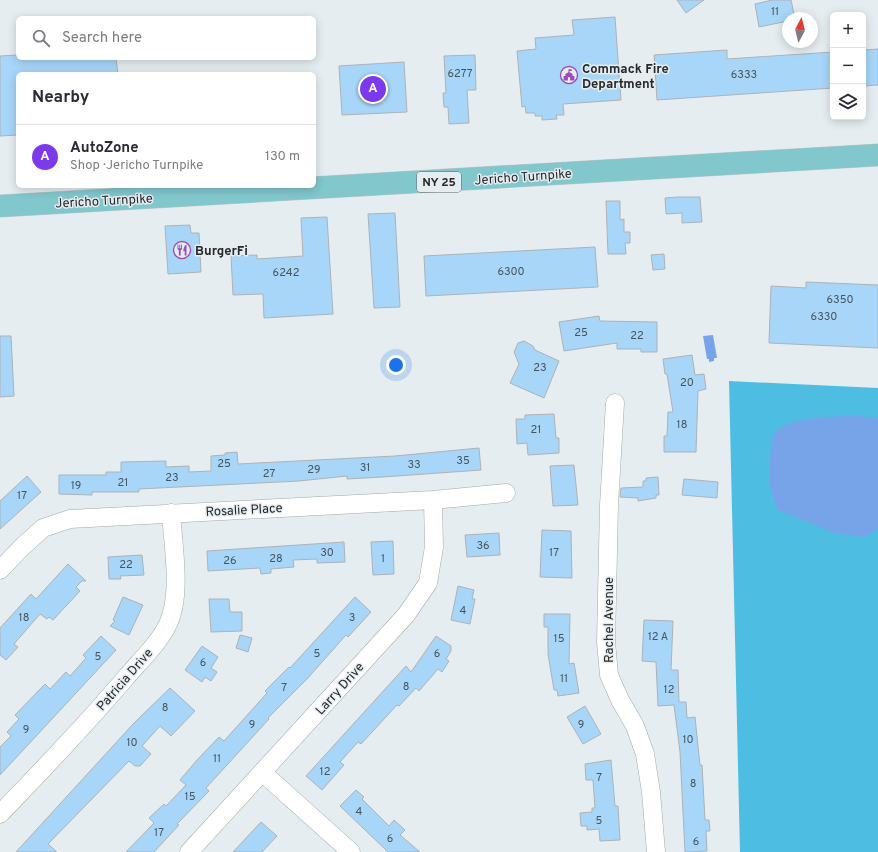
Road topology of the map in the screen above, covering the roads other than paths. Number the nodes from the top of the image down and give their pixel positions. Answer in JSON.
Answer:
{"nodes":[{"id":1,"x":878,"y":155,"type":"edge"},
{"id":2,"x":310,"y":188,"type":"edge"},
{"id":3,"x":316,"y":188,"type":"edge"},
{"id":4,"x":0,"y":206,"type":"edge"},
{"id":5,"x":615,"y":403,"type":"dead end"},
{"id":6,"x":506,"y":493,"type":"dead end"},
{"id":7,"x":433,"y":500,"type":"junction"},
{"id":8,"x":171,"y":513,"type":"junction"},
{"id":9,"x":0,"y":570,"type":"edge"},
{"id":10,"x":263,"y":773,"type":"junction"},
{"id":11,"x":0,"y":814,"type":"edge"},
{"id":12,"x":189,"y":852,"type":"edge"},
{"id":13,"x":351,"y":852,"type":"edge"},
{"id":14,"x":656,"y":852,"type":"edge"}],
"edges":[{"from":1,"to":3,"type":"main road","name":"Jericho Turnpike","number":"NY 25"},
{"from":2,"to":4,"type":"main road","name":"Jericho Turnpike","number":"NY 25"},
{"from":5,"to":14,"type":"street","name":"Rachel Avenue"},
{"from":6,"to":7,"type":"street","name":"Rosalie Place"},
{"from":7,"to":8,"type":"street","name":"Rosalie Place"},
{"from":7,"to":10,"type":"street","name":"Larry Drive"},
{"from":8,"to":9,"type":"street","name":"Rosalie Place"},
{"from":8,"to":11,"type":"street","name":"Patricia Drive"},
{"from":10,"to":12,"type":"street","name":"Larry Drive"},
{"from":10,"to":13,"type":"street"}]}
